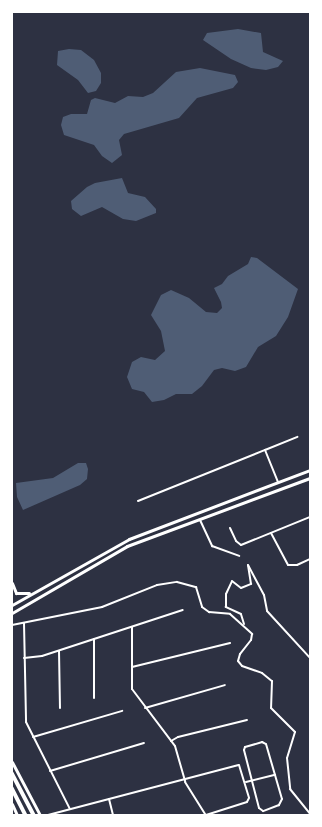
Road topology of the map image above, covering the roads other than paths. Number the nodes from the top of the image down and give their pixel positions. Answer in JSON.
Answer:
{"nodes":[{"id":1,"x":297,"y":436,"type":"dead end"},
{"id":2,"x":265,"y":450,"type":"junction"},
{"id":3,"x":310,"y":470,"type":"edge"},
{"id":4,"x":310,"y":478,"type":"edge"},
{"id":5,"x":278,"y":482,"type":"junction"},
{"id":6,"x":252,"y":492,"type":"junction"},
{"id":7,"x":260,"y":496,"type":"junction"},
{"id":8,"x":138,"y":501,"type":"dead end"},
{"id":9,"x":310,"y":517,"type":"edge"},
{"id":10,"x":199,"y":518,"type":"junction"},
{"id":11,"x":230,"y":528,"type":"dead end"},
{"id":12,"x":271,"y":533,"type":"junction"},
{"id":13,"x":239,"y":556,"type":"dead end"},
{"id":14,"x":310,"y":559,"type":"edge"},
{"id":15,"x":12,"y":583,"type":"edge"},
{"id":16,"x":38,"y":589,"type":"junction"},
{"id":17,"x":21,"y":600,"type":"junction"},
{"id":18,"x":33,"y":600,"type":"junction"},
{"id":19,"x":12,"y":605,"type":"edge"},
{"id":20,"x":183,"y":610,"type":"dead end"},
{"id":21,"x":12,"y":613,"type":"edge"},
{"id":22,"x":24,"y":623,"type":"junction"},
{"id":23,"x":12,"y":624,"type":"edge"},
{"id":24,"x":244,"y":624,"type":"junction"},
{"id":25,"x":132,"y":627,"type":"junction"},
{"id":26,"x":94,"y":639,"type":"junction"},
{"id":27,"x":230,"y":643,"type":"dead end"},
{"id":28,"x":59,"y":651,"type":"junction"},
{"id":29,"x":24,"y":658,"type":"junction"},
{"id":30,"x":310,"y":658,"type":"edge"},
{"id":31,"x":132,"y":667,"type":"junction"},
{"id":32,"x":225,"y":686,"type":"dead end"},
{"id":33,"x":94,"y":698,"type":"dead end"},
{"id":34,"x":60,"y":708,"type":"dead end"},
{"id":35,"x":145,"y":708,"type":"junction"},
{"id":36,"x":122,"y":711,"type":"dead end"},
{"id":37,"x":247,"y":720,"type":"dead end"},
{"id":38,"x":33,"y":737,"type":"junction"},
{"id":39,"x":171,"y":741,"type":"junction"},
{"id":40,"x":144,"y":744,"type":"dead end"},
{"id":41,"x":12,"y":762,"type":"edge"},
{"id":42,"x":12,"y":768,"type":"edge"},
{"id":43,"x":50,"y":771,"type":"junction"},
{"id":44,"x":12,"y":774,"type":"edge"},
{"id":45,"x":275,"y":775,"type":"junction"},
{"id":46,"x":19,"y":776,"type":"junction"},
{"id":47,"x":184,"y":779,"type":"junction"},
{"id":48,"x":252,"y":780,"type":"junction"},
{"id":49,"x":246,"y":782,"type":"junction"},
{"id":50,"x":12,"y":788,"type":"edge"},
{"id":51,"x":109,"y":799,"type":"junction"},
{"id":52,"x":12,"y":804,"type":"edge"},
{"id":53,"x":70,"y":809,"type":"junction"},
{"id":54,"x":310,"y":814,"type":"edge"},
{"id":55,"x":17,"y":815,"type":"edge"},
{"id":56,"x":26,"y":815,"type":"edge"},
{"id":57,"x":34,"y":815,"type":"edge"},
{"id":58,"x":40,"y":815,"type":"edge"},
{"id":59,"x":48,"y":815,"type":"edge"},
{"id":60,"x":113,"y":815,"type":"edge"},
{"id":61,"x":206,"y":815,"type":"edge"}],
"edges":[{"from":1,"to":2,"type":"street"},
{"from":2,"to":5,"type":"street"},
{"from":2,"to":8,"type":"street"},
{"from":3,"to":5,"type":"main road"},
{"from":4,"to":7,"type":"main road"},
{"from":5,"to":6,"type":"main road"},
{"from":6,"to":7,"type":"main road"},
{"from":6,"to":16,"type":"main road"},
{"from":7,"to":10,"type":"main road"},
{"from":9,"to":12,"type":"street"},
{"from":10,"to":13,"type":"street"},
{"from":10,"to":18,"type":"main road"},
{"from":11,"to":12,"type":"street"},
{"from":12,"to":14,"type":"street"},
{"from":15,"to":16,"type":"main road"},
{"from":16,"to":17,"type":"main road"},
{"from":17,"to":18,"type":"main road"},
{"from":17,"to":19,"type":"main road"},
{"from":18,"to":21,"type":"main road"},
{"from":20,"to":25,"type":"street"},
{"from":22,"to":23,"type":"street"},
{"from":22,"to":24,"type":"street"},
{"from":22,"to":29,"type":"street"},
{"from":24,"to":30,"type":"street"},
{"from":24,"to":54,"type":"street"},
{"from":25,"to":26,"type":"street"},
{"from":25,"to":31,"type":"street"},
{"from":26,"to":28,"type":"street"},
{"from":26,"to":33,"type":"street"},
{"from":27,"to":31,"type":"street"},
{"from":28,"to":29,"type":"street"},
{"from":28,"to":34,"type":"street"},
{"from":29,"to":38,"type":"street"},
{"from":31,"to":35,"type":"street"},
{"from":32,"to":35,"type":"street"},
{"from":35,"to":39,"type":"street"},
{"from":36,"to":38,"type":"street"},
{"from":37,"to":39,"type":"street"},
{"from":38,"to":43,"type":"street"},
{"from":39,"to":47,"type":"street"},
{"from":40,"to":43,"type":"street"},
{"from":41,"to":46,"type":"main road"},
{"from":42,"to":46,"type":"main road"},
{"from":43,"to":53,"type":"street"},
{"from":44,"to":57,"type":"highway"},
{"from":45,"to":48,"type":"street"},
{"from":45,"to":48,"type":"street"},
{"from":45,"to":48,"type":"street"},
{"from":46,"to":58,"type":"main road"},
{"from":47,"to":49,"type":"street"},
{"from":47,"to":51,"type":"street"},
{"from":47,"to":61,"type":"street"},
{"from":48,"to":49,"type":"street"},
{"from":49,"to":61,"type":"street"},
{"from":50,"to":56,"type":"highway"},
{"from":51,"to":53,"type":"street"},
{"from":51,"to":60,"type":"street"},
{"from":52,"to":55,"type":"main road"},
{"from":53,"to":59,"type":"street"}]}
